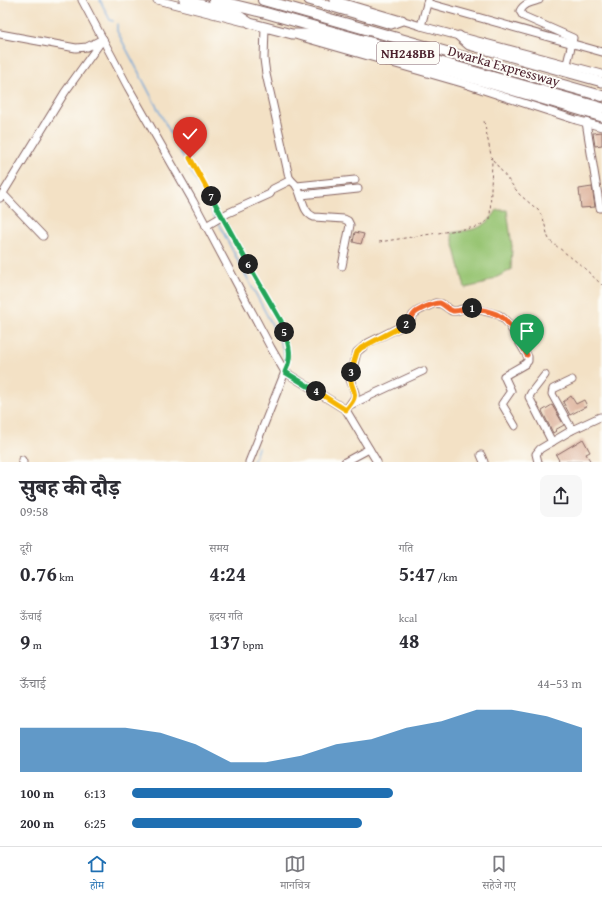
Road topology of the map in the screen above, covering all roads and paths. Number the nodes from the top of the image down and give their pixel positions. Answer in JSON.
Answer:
{"nodes":[{"id":1,"x":82,"y":0,"type":"edge"},
{"id":2,"x":157,"y":0,"type":"edge"},
{"id":3,"x":184,"y":0,"type":"edge"},
{"id":4,"x":214,"y":0,"type":"edge"},
{"id":5,"x":262,"y":0,"type":"edge"},
{"id":6,"x":309,"y":0,"type":"edge"},
{"id":7,"x":334,"y":0,"type":"edge"},
{"id":8,"x":539,"y":0,"type":"edge"},
{"id":9,"x":428,"y":2,"type":"edge"},
{"id":10,"x":402,"y":20,"type":"junction"},
{"id":11,"x":250,"y":23,"type":"junction"},
{"id":12,"x":421,"y":26,"type":"junction"},
{"id":13,"x":266,"y":27,"type":"junction"},
{"id":14,"x":0,"y":34,"type":"edge"},
{"id":15,"x":292,"y":34,"type":"junction"},
{"id":16,"x":459,"y":36,"type":"junction"},
{"id":17,"x":104,"y":39,"type":"junction"},
{"id":18,"x":573,"y":44,"type":"junction"},
{"id":19,"x":602,"y":52,"type":"edge"},
{"id":20,"x":567,"y":64,"type":"junction"},
{"id":21,"x":602,"y":74,"type":"edge"},
{"id":22,"x":602,"y":82,"type":"edge"},
{"id":23,"x":602,"y":96,"type":"edge"},
{"id":24,"x":602,"y":108,"type":"edge"},
{"id":25,"x":602,"y":117,"type":"edge"},
{"id":26,"x":484,"y":121,"type":"dead end"},
{"id":27,"x":586,"y":122,"type":"junction"},
{"id":28,"x":602,"y":127,"type":"edge"},
{"id":29,"x":190,"y":158,"type":"dead end"},
{"id":30,"x":492,"y":160,"type":"junction"},
{"id":31,"x":290,"y":180,"type":"junction"},
{"id":32,"x":355,"y":180,"type":"dead end"},
{"id":33,"x":297,"y":186,"type":"junction"},
{"id":34,"x":358,"y":189,"type":"dead end"},
{"id":35,"x":301,"y":195,"type":"junction"},
{"id":36,"x":1,"y":196,"type":"edge"},
{"id":37,"x":600,"y":208,"type":"dead end"},
{"id":38,"x":206,"y":226,"type":"junction"},
{"id":39,"x":43,"y":236,"type":"dead end"},
{"id":40,"x":379,"y":242,"type":"dead end"},
{"id":41,"x":342,"y":266,"type":"dead end"},
{"id":42,"x":602,"y":285,"type":"edge"},
{"id":43,"x":423,"y":371,"type":"dead end"},
{"id":44,"x":285,"y":372,"type":"junction"},
{"id":45,"x":546,"y":375,"type":"dead end"},
{"id":46,"x":572,"y":380,"type":"dead end"},
{"id":47,"x":348,"y":407,"type":"junction"},
{"id":48,"x":600,"y":417,"type":"dead end"},
{"id":49,"x":515,"y":426,"type":"dead end"},
{"id":50,"x":572,"y":430,"type":"junction"},
{"id":51,"x":552,"y":442,"type":"junction"},
{"id":52,"x":369,"y":449,"type":"junction"},
{"id":53,"x":249,"y":462,"type":"edge"},
{"id":54,"x":346,"y":462,"type":"edge"},
{"id":55,"x":377,"y":462,"type":"edge"},
{"id":56,"x":538,"y":462,"type":"edge"}],
"edges":[{"from":1,"to":17,"type":"street"},
{"from":2,"to":11,"type":"street"},
{"from":3,"to":11,"type":"main road"},
{"from":4,"to":24,"type":"highway","name":"Dwarka Expressway","number":"NH248BB"},
{"from":5,"to":23,"type":"highway","name":"Dwarka Expressway","number":"NH248BB"},
{"from":6,"to":10,"type":"main road"},
{"from":7,"to":10,"type":"street"},
{"from":8,"to":18,"type":"street"},
{"from":9,"to":12,"type":"street"},
{"from":9,"to":18,"type":"street"},
{"from":10,"to":12,"type":"street"},
{"from":11,"to":13,"type":"main road"},
{"from":12,"to":16,"type":"street"},
{"from":13,"to":15,"type":"main road"},
{"from":13,"to":31,"type":"street"},
{"from":14,"to":17,"type":"street"},
{"from":15,"to":25,"type":"main road"},
{"from":15,"to":27,"type":"street"},
{"from":16,"to":20,"type":"street"},
{"from":16,"to":22,"type":"main road"},
{"from":17,"to":36,"type":"street"},
{"from":17,"to":38,"type":"street"},
{"from":18,"to":19,"type":"street"},
{"from":18,"to":20,"type":"street"},
{"from":20,"to":21,"type":"street"},
{"from":26,"to":30,"type":"path"},
{"from":27,"to":28,"type":"street"},
{"from":27,"to":37,"type":"street"},
{"from":29,"to":44,"type":"path"},
{"from":30,"to":40,"type":"path"},
{"from":30,"to":42,"type":"path"},
{"from":31,"to":33,"type":"street"},
{"from":31,"to":38,"type":"street"},
{"from":32,"to":33,"type":"street"},
{"from":33,"to":35,"type":"street"},
{"from":34,"to":35,"type":"street"},
{"from":35,"to":41,"type":"street"},
{"from":36,"to":39,"type":"street"},
{"from":38,"to":44,"type":"street"},
{"from":43,"to":47,"type":"street"},
{"from":44,"to":47,"type":"street"},
{"from":44,"to":53,"type":"street"},
{"from":45,"to":51,"type":"street"},
{"from":46,"to":50,"type":"street"},
{"from":47,"to":49,"type":"street"},
{"from":47,"to":52,"type":"street"},
{"from":48,"to":50,"type":"street"},
{"from":50,"to":51,"type":"street"},
{"from":51,"to":56,"type":"street"},
{"from":52,"to":54,"type":"street"},
{"from":52,"to":55,"type":"street"}]}
